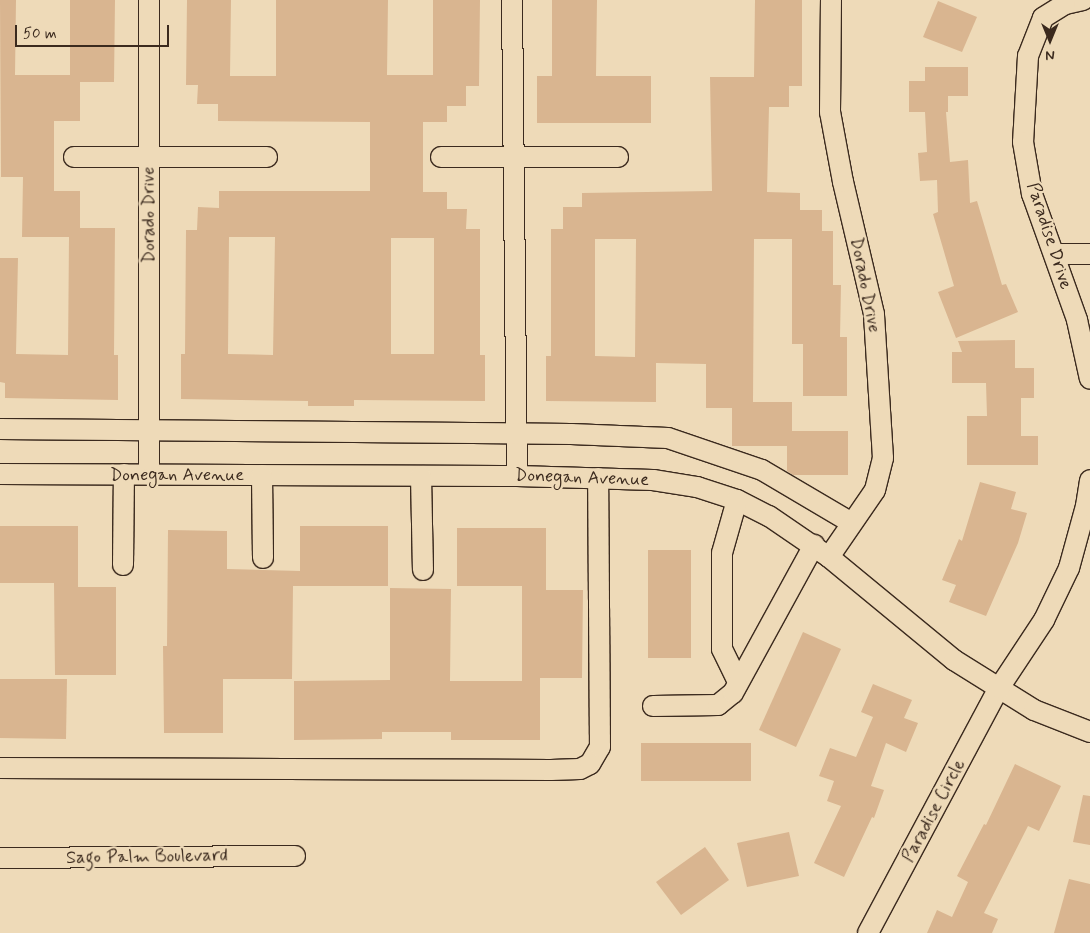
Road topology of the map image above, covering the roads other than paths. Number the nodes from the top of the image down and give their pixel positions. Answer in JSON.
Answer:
{"nodes":[{"id":1,"x":149,"y":0,"type":"edge"},
{"id":2,"x":512,"y":0,"type":"edge"},
{"id":3,"x":831,"y":0,"type":"edge"},
{"id":4,"x":1083,"y":0,"type":"edge"},
{"id":5,"x":74,"y":157,"type":"dead end"},
{"id":6,"x":149,"y":157,"type":"junction"},
{"id":7,"x":267,"y":157,"type":"dead end"},
{"id":8,"x":441,"y":157,"type":"dead end"},
{"id":9,"x":513,"y":157,"type":"junction"},
{"id":10,"x":618,"y":157,"type":"dead end"},
{"id":11,"x":1055,"y":254,"type":"junction"},
{"id":12,"x":1090,"y":254,"type":"edge"},
{"id":13,"x":1090,"y":380,"type":"edge"},
{"id":14,"x":0,"y":429,"type":"edge"},
{"id":15,"x":149,"y":430,"type":"junction"},
{"id":16,"x":517,"y":433,"type":"junction"},
{"id":17,"x":0,"y":474,"type":"edge"},
{"id":18,"x":124,"y":474,"type":"junction"},
{"id":19,"x":149,"y":474,"type":"junction"},
{"id":20,"x":262,"y":475,"type":"junction"},
{"id":21,"x":421,"y":476,"type":"junction"},
{"id":22,"x":517,"y":476,"type":"junction"},
{"id":23,"x":598,"y":478,"type":"junction"},
{"id":24,"x":1090,"y":480,"type":"edge"},
{"id":25,"x":737,"y":500,"type":"junction"},
{"id":26,"x":1088,"y":506,"type":"edge"},
{"id":27,"x":852,"y":524,"type":"junction"},
{"id":28,"x":822,"y":551,"type":"junction"},
{"id":29,"x":263,"y":558,"type":"dead end"},
{"id":30,"x":123,"y":565,"type":"dead end"},
{"id":31,"x":423,"y":570,"type":"dead end"},
{"id":32,"x":738,"y":682,"type":"junction"},
{"id":33,"x":999,"y":688,"type":"junction"},
{"id":34,"x":654,"y":706,"type":"dead end"},
{"id":35,"x":1090,"y":732,"type":"edge"},
{"id":36,"x":0,"y":768,"type":"edge"},
{"id":37,"x":295,"y":856,"type":"dead end"},
{"id":38,"x":0,"y":858,"type":"edge"},
{"id":39,"x":868,"y":933,"type":"edge"}],
"edges":[{"from":1,"to":6,"type":"street","name":"Dorado Drive"},
{"from":2,"to":9,"type":"street"},
{"from":3,"to":27,"type":"street","name":"Dorado Drive"},
{"from":4,"to":11,"type":"street","name":"Paradise Drive"},
{"from":5,"to":6,"type":"street"},
{"from":6,"to":7,"type":"street"},
{"from":6,"to":15,"type":"street","name":"Dorado Drive"},
{"from":8,"to":9,"type":"street"},
{"from":9,"to":10,"type":"street"},
{"from":9,"to":16,"type":"street"},
{"from":11,"to":12,"type":"street"},
{"from":11,"to":13,"type":"street","name":"Paradise Drive"},
{"from":14,"to":15,"type":"street"},
{"from":15,"to":16,"type":"street"},
{"from":15,"to":19,"type":"street","name":"Dorado Drive"},
{"from":16,"to":22,"type":"street"},
{"from":16,"to":27,"type":"street"},
{"from":17,"to":18,"type":"street","name":"Donegan Avenue"},
{"from":18,"to":19,"type":"street","name":"Donegan Avenue"},
{"from":18,"to":30,"type":"street"},
{"from":19,"to":20,"type":"street","name":"Donegan Avenue"},
{"from":20,"to":21,"type":"street","name":"Donegan Avenue"},
{"from":20,"to":29,"type":"street"},
{"from":21,"to":22,"type":"street","name":"Donegan Avenue"},
{"from":21,"to":31,"type":"street"},
{"from":22,"to":23,"type":"street","name":"Donegan Avenue"},
{"from":23,"to":25,"type":"street","name":"Donegan Avenue"},
{"from":23,"to":36,"type":"street"},
{"from":24,"to":26,"type":"street"},
{"from":25,"to":28,"type":"street","name":"Donegan Avenue"},
{"from":25,"to":32,"type":"street"},
{"from":26,"to":33,"type":"street"},
{"from":27,"to":28,"type":"street","name":"Dorado Drive"},
{"from":28,"to":32,"type":"street","name":"Dorado Drive"},
{"from":28,"to":33,"type":"street","name":"Donegan Avenue"},
{"from":32,"to":34,"type":"street","name":"Dorado Drive"},
{"from":33,"to":35,"type":"street","name":"Donegan Avenue"},
{"from":33,"to":39,"type":"street","name":"Paradise Circle"},
{"from":37,"to":38,"type":"street","name":"Sago Palm Boulevard"}]}
